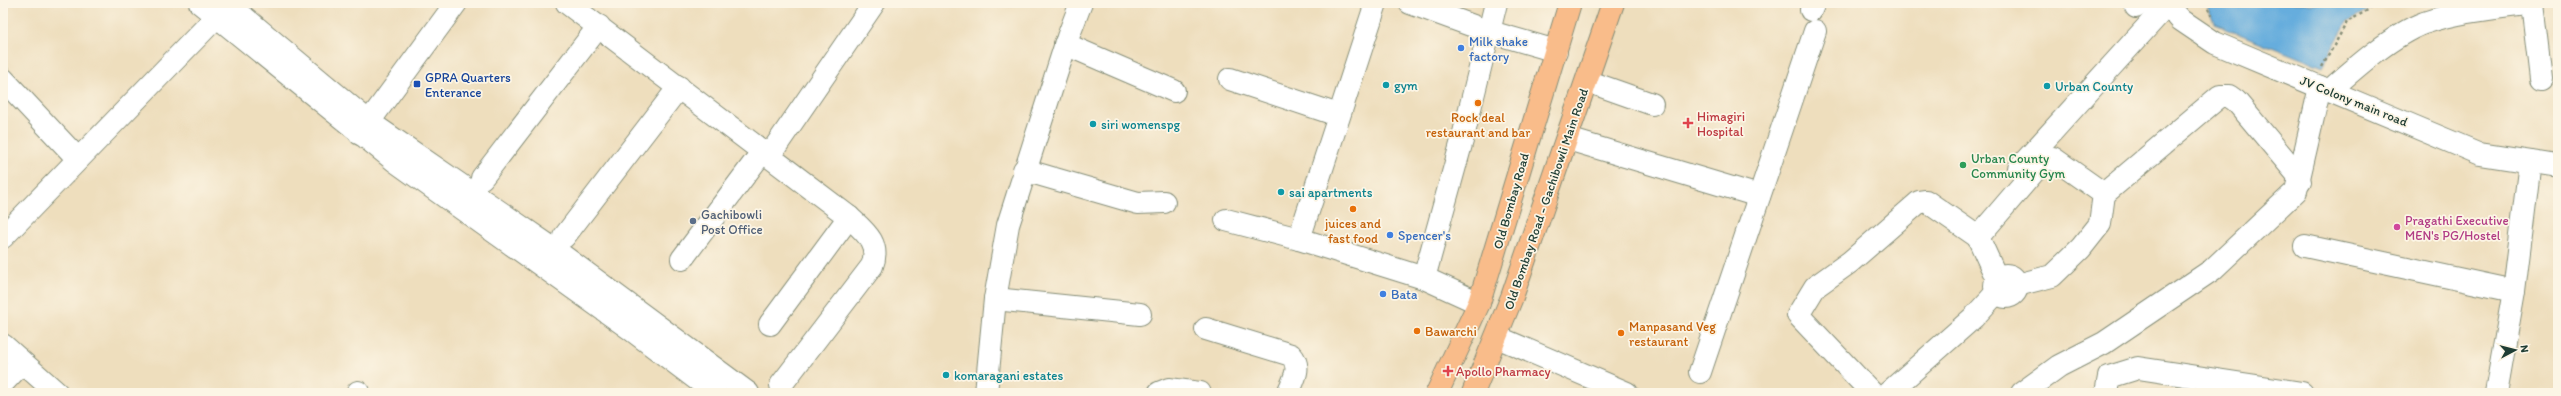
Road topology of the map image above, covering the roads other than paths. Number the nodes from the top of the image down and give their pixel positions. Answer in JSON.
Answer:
{"nodes":[{"id":1,"x":200,"y":3,"type":"edge"},
{"id":2,"x":456,"y":3,"type":"edge"},
{"id":3,"x":567,"y":3,"type":"edge"},
{"id":4,"x":874,"y":3,"type":"edge"},
{"id":5,"x":1081,"y":3,"type":"edge"},
{"id":6,"x":1376,"y":3,"type":"edge"},
{"id":7,"x":1410,"y":3,"type":"edge"},
{"id":8,"x":1496,"y":3,"type":"edge"},
{"id":9,"x":1570,"y":3,"type":"edge"},
{"id":10,"x":1613,"y":3,"type":"edge"},
{"id":11,"x":2533,"y":3,"type":"edge"},
{"id":12,"x":224,"y":9,"type":"edge"},
{"id":13,"x":2162,"y":9,"type":"edge"},
{"id":14,"x":1813,"y":15,"type":"edge"},
{"id":15,"x":599,"y":26,"type":"junction"},
{"id":16,"x":1487,"y":31,"type":"junction"},
{"id":17,"x":1065,"y":44,"type":"junction"},
{"id":18,"x":1556,"y":51,"type":"junction"},
{"id":19,"x":1230,"y":79,"type":"dead end"},
{"id":20,"x":2541,"y":79,"type":"dead end"},
{"id":21,"x":3,"y":80,"type":"edge"},
{"id":22,"x":1587,"y":81,"type":"junction"},
{"id":23,"x":679,"y":87,"type":"junction"},
{"id":24,"x":2324,"y":89,"type":"junction"},
{"id":25,"x":1174,"y":91,"type":"dead end"},
{"id":26,"x":1652,"y":104,"type":"dead end"},
{"id":27,"x":1338,"y":115,"type":"junction"},
{"id":28,"x":365,"y":128,"type":"junction"},
{"id":29,"x":1568,"y":139,"type":"junction"},
{"id":30,"x":766,"y":154,"type":"junction"},
{"id":31,"x":78,"y":159,"type":"junction"},
{"id":32,"x":2530,"y":162,"type":"junction"},
{"id":33,"x":2558,"y":166,"type":"edge"},
{"id":34,"x":1024,"y":170,"type":"junction"},
{"id":35,"x":482,"y":178,"type":"dead end"},
{"id":36,"x":2300,"y":182,"type":"junction"},
{"id":37,"x":2006,"y":183,"type":"dead end"},
{"id":38,"x":2104,"y":194,"type":"junction"},
{"id":39,"x":1759,"y":196,"type":"junction"},
{"id":40,"x":1164,"y":202,"type":"dead end"},
{"id":41,"x":849,"y":217,"type":"junction"},
{"id":42,"x":1226,"y":220,"type":"dead end"},
{"id":43,"x":3,"y":237,"type":"edge"},
{"id":44,"x":1978,"y":237,"type":"junction"},
{"id":45,"x":564,"y":238,"type":"dead end"},
{"id":46,"x":1299,"y":239,"type":"junction"},
{"id":47,"x":2305,"y":246,"type":"dead end"},
{"id":48,"x":682,"y":259,"type":"dead end"},
{"id":49,"x":1424,"y":278,"type":"junction"},
{"id":50,"x":2004,"y":285,"type":"junction"},
{"id":51,"x":2514,"y":291,"type":"junction"},
{"id":52,"x":995,"y":299,"type":"junction"},
{"id":53,"x":1479,"y":303,"type":"junction"},
{"id":54,"x":1140,"y":314,"type":"dead end"},
{"id":55,"x":770,"y":324,"type":"dead end"},
{"id":56,"x":1206,"y":329,"type":"dead end"},
{"id":57,"x":1497,"y":337,"type":"junction"},
{"id":58,"x":3,"y":346,"type":"edge"},
{"id":59,"x":22,"y":363,"type":"junction"},
{"id":60,"x":1700,"y":372,"type":"dead end"},
{"id":61,"x":3,"y":383,"type":"edge"},
{"id":62,"x":781,"y":385,"type":"dead end"},
{"id":63,"x":57,"y":393,"type":"edge"},
{"id":64,"x":715,"y":393,"type":"edge"},
{"id":65,"x":748,"y":393,"type":"edge"},
{"id":66,"x":986,"y":393,"type":"edge"},
{"id":67,"x":1159,"y":393,"type":"edge"},
{"id":68,"x":1200,"y":393,"type":"edge"},
{"id":69,"x":1288,"y":393,"type":"edge"},
{"id":70,"x":1437,"y":393,"type":"edge"},
{"id":71,"x":1473,"y":393,"type":"edge"},
{"id":72,"x":1627,"y":393,"type":"edge"},
{"id":73,"x":1872,"y":393,"type":"edge"},
{"id":74,"x":1888,"y":393,"type":"edge"},
{"id":75,"x":2022,"y":393,"type":"edge"},
{"id":76,"x":2106,"y":393,"type":"edge"},
{"id":77,"x":2302,"y":393,"type":"edge"},
{"id":78,"x":2496,"y":393,"type":"edge"}],
"edges":[{"from":1,"to":12,"type":"street"},
{"from":2,"to":28,"type":"street"},
{"from":3,"to":15,"type":"street"},
{"from":4,"to":30,"type":"street"},
{"from":5,"to":17,"type":"street"},
{"from":6,"to":27,"type":"street"},
{"from":7,"to":16,"type":"street"},
{"from":8,"to":16,"type":"street"},
{"from":9,"to":18,"type":"main road","name":"Old Bombay Road"},
{"from":10,"to":22,"type":"main road","name":"Old Bombay Road - Gachibowli Main Road"},
{"from":11,"to":20,"type":"street"},
{"from":11,"to":24,"type":"street"},
{"from":12,"to":28,"type":"street"},
{"from":12,"to":31,"type":"street"},
{"from":13,"to":24,"type":"street","name":"JV Colony main road"},
{"from":13,"to":37,"type":"street"},
{"from":14,"to":39,"type":"street"},
{"from":15,"to":23,"type":"street"},
{"from":15,"to":35,"type":"street"},
{"from":16,"to":18,"type":"street"},
{"from":16,"to":49,"type":"street"},
{"from":17,"to":25,"type":"street"},
{"from":17,"to":34,"type":"street"},
{"from":18,"to":53,"type":"main road","name":"Old Bombay Road"},
{"from":19,"to":27,"type":"street"},
{"from":21,"to":31,"type":"street"},
{"from":22,"to":26,"type":"street"},
{"from":22,"to":29,"type":"main road","name":"Old Bombay Road - Gachibowli Main Road"},
{"from":23,"to":30,"type":"street"},
{"from":23,"to":45,"type":"street"},
{"from":24,"to":32,"type":"street","name":"JV Colony main road"},
{"from":24,"to":36,"type":"street"},
{"from":27,"to":46,"type":"street"},
{"from":28,"to":64,"type":"street"},
{"from":28,"to":65,"type":"street"},
{"from":29,"to":39,"type":"street"},
{"from":29,"to":57,"type":"main road","name":"Old Bombay Road - Gachibowli Main Road"},
{"from":30,"to":41,"type":"street"},
{"from":30,"to":48,"type":"street"},
{"from":31,"to":43,"type":"street"},
{"from":32,"to":33,"type":"street","name":"JV Colony main road"},
{"from":32,"to":51,"type":"street"},
{"from":34,"to":40,"type":"street"},
{"from":34,"to":52,"type":"street"},
{"from":36,"to":38,"type":"street"},
{"from":36,"to":75,"type":"street"},
{"from":38,"to":44,"type":"street"},
{"from":38,"to":50,"type":"street"},
{"from":39,"to":60,"type":"street"},
{"from":41,"to":55,"type":"street"},
{"from":41,"to":62,"type":"street"},
{"from":42,"to":46,"type":"street"},
{"from":44,"to":50,"type":"street"},
{"from":44,"to":73,"type":"street"},
{"from":46,"to":49,"type":"street"},
{"from":47,"to":51,"type":"street"},
{"from":49,"to":53,"type":"street"},
{"from":50,"to":74,"type":"street"},
{"from":51,"to":78,"type":"street"},
{"from":52,"to":54,"type":"street"},
{"from":52,"to":66,"type":"street"},
{"from":53,"to":70,"type":"main road","name":"Old Bombay Road"},
{"from":56,"to":69,"type":"street"},
{"from":57,"to":71,"type":"main road","name":"Old Bombay Road - Gachibowli Main Road"},
{"from":57,"to":72,"type":"street"},
{"from":58,"to":59,"type":"street"},
{"from":59,"to":61,"type":"street"},
{"from":59,"to":63,"type":"street"},
{"from":67,"to":68,"type":"street"},
{"from":76,"to":77,"type":"street"}]}
